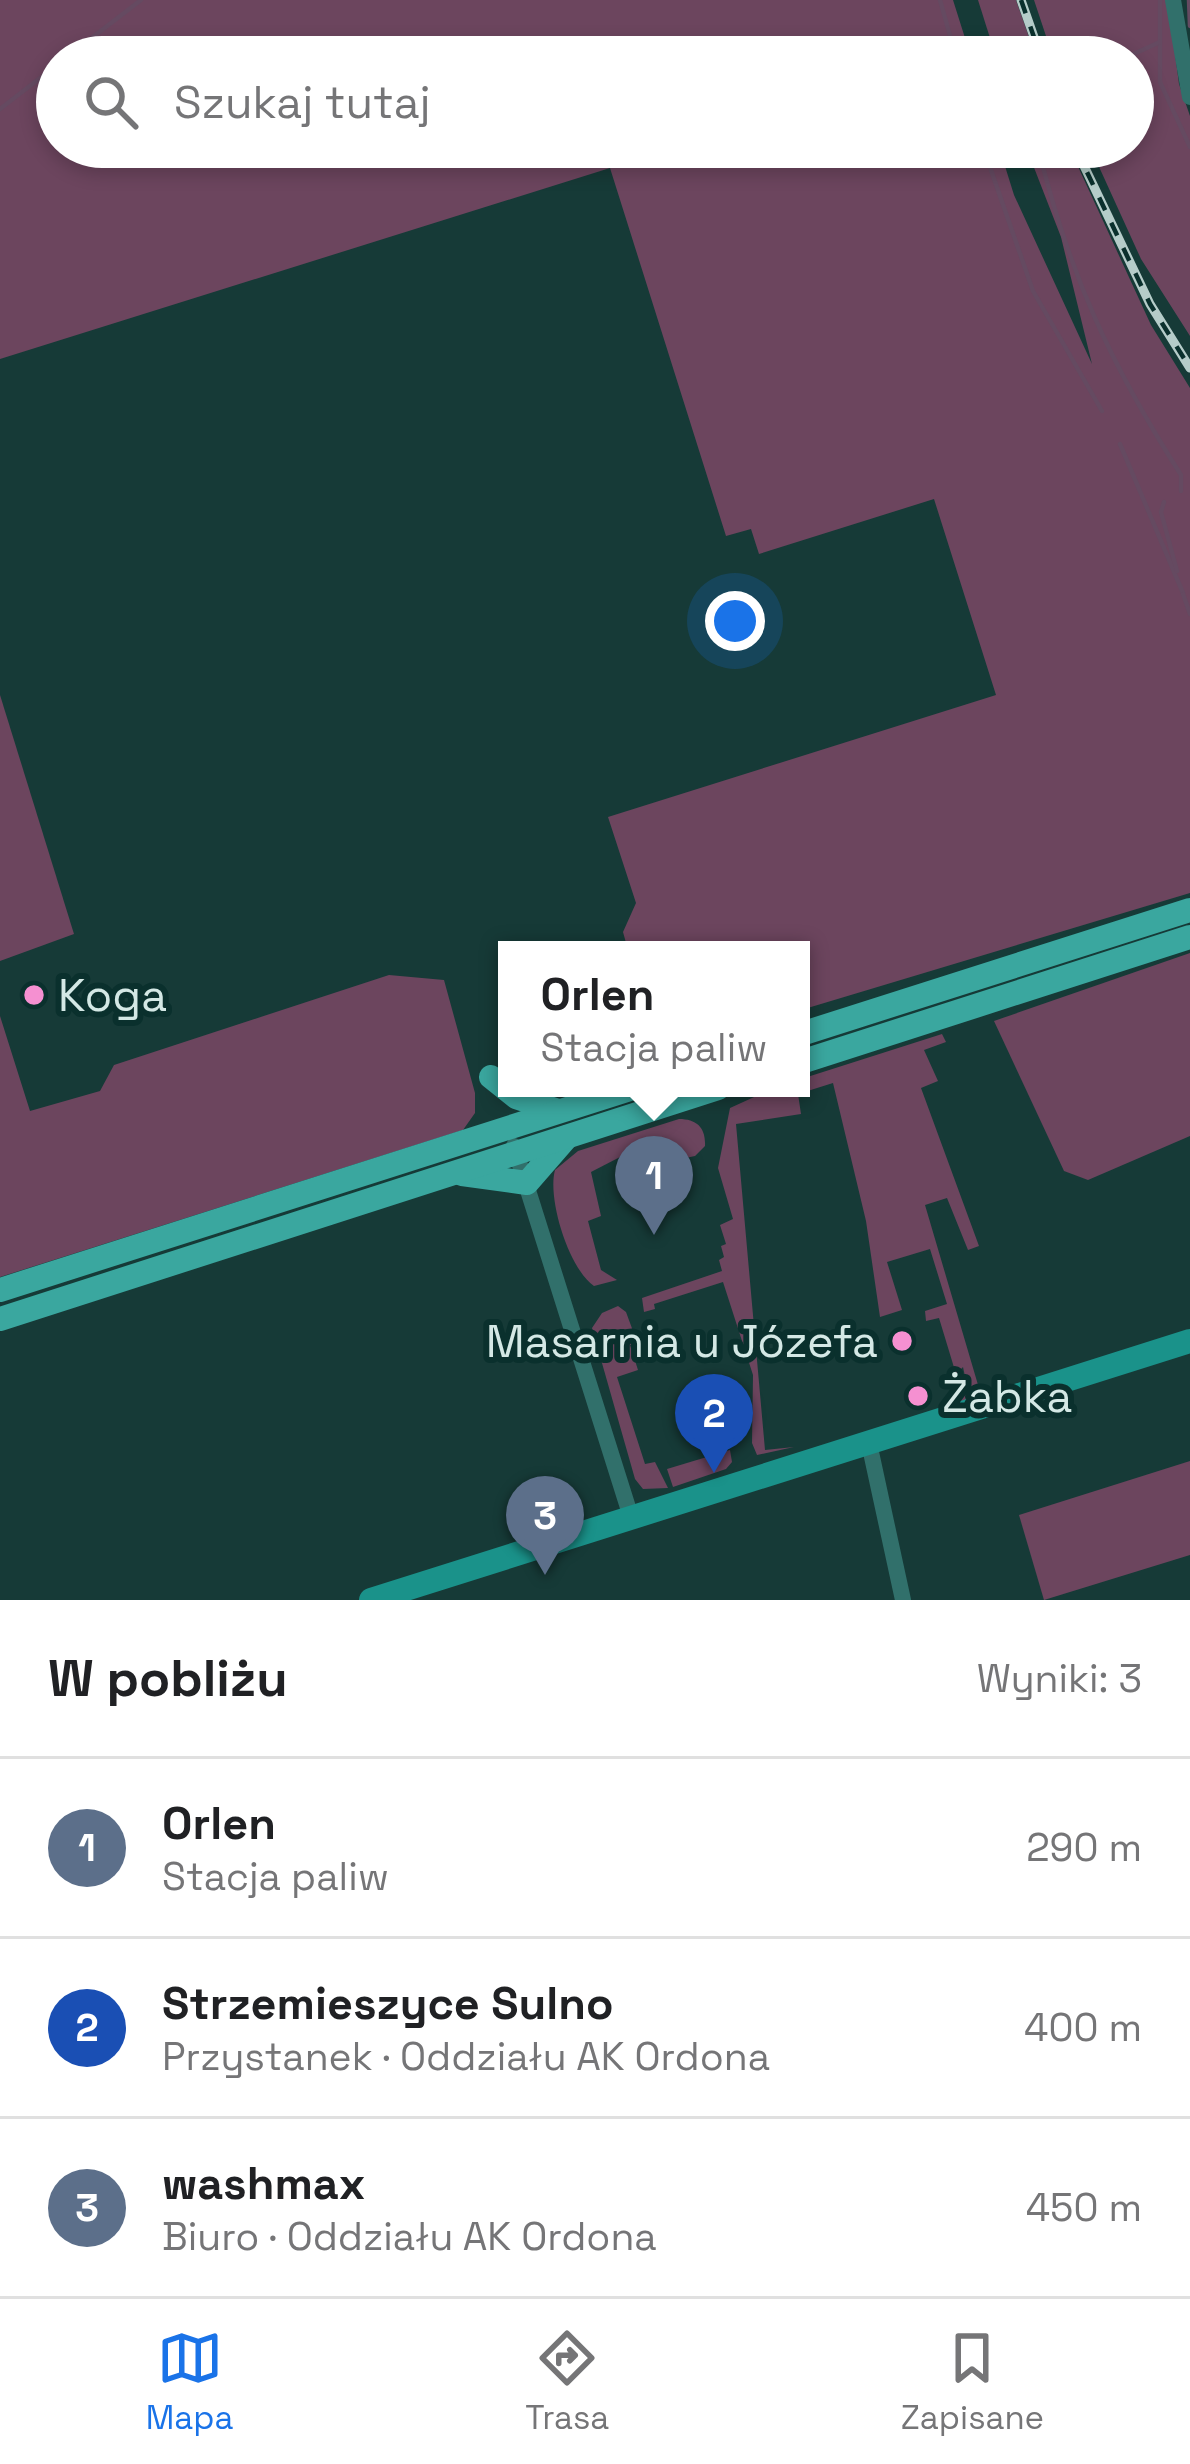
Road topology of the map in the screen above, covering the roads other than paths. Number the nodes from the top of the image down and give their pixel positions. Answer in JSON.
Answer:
{"nodes":[{"id":1,"x":1173,"y":0,"type":"edge"},
{"id":2,"x":1190,"y":98,"type":"edge"},
{"id":3,"x":1190,"y":910,"type":"edge"},
{"id":4,"x":1190,"y":937,"type":"edge"},
{"id":5,"x":810,"y":1031,"type":"edge"},
{"id":6,"x":810,"y":1059,"type":"edge"},
{"id":7,"x":491,"y":1077,"type":"dead end"},
{"id":8,"x":498,"y":1083,"type":"edge"},
{"id":9,"x":516,"y":1097,"type":"edge"},
{"id":10,"x":616,"y":1097,"type":"edge"},
{"id":11,"x":680,"y":1097,"type":"edge"},
{"id":12,"x":565,"y":1124,"type":"junction"},
{"id":13,"x":508,"y":1127,"type":"junction"},
{"id":14,"x":516,"y":1153,"type":"junction"},
{"id":15,"x":454,"y":1173,"type":"junction"},
{"id":16,"x":527,"y":1184,"type":"junction"},
{"id":17,"x":0,"y":1290,"type":"edge"},
{"id":18,"x":0,"y":1318,"type":"edge"},
{"id":19,"x":1190,"y":1341,"type":"edge"},
{"id":20,"x":869,"y":1442,"type":"junction"},
{"id":21,"x":631,"y":1517,"type":"junction"},
{"id":22,"x":370,"y":1600,"type":"edge"},
{"id":23,"x":903,"y":1600,"type":"edge"}],
"edges":[{"from":1,"to":2,"type":"street"},
{"from":3,"to":5,"type":"main road"},
{"from":4,"to":6,"type":"main road"},
{"from":7,"to":8,"type":"main road"},
{"from":9,"to":12,"type":"main road"},
{"from":10,"to":12,"type":"main road"},
{"from":11,"to":12,"type":"main road"},
{"from":12,"to":13,"type":"main road"},
{"from":12,"to":14,"type":"main road"},
{"from":12,"to":16,"type":"main road"},
{"from":13,"to":14,"type":"street"},
{"from":13,"to":17,"type":"main road"},
{"from":14,"to":15,"type":"main road"},
{"from":14,"to":16,"type":"street"},
{"from":15,"to":16,"type":"main road"},
{"from":15,"to":18,"type":"main road"},
{"from":16,"to":21,"type":"street"},
{"from":19,"to":20,"type":"street"},
{"from":20,"to":21,"type":"street"},
{"from":20,"to":23,"type":"street"},
{"from":21,"to":22,"type":"street"}]}
